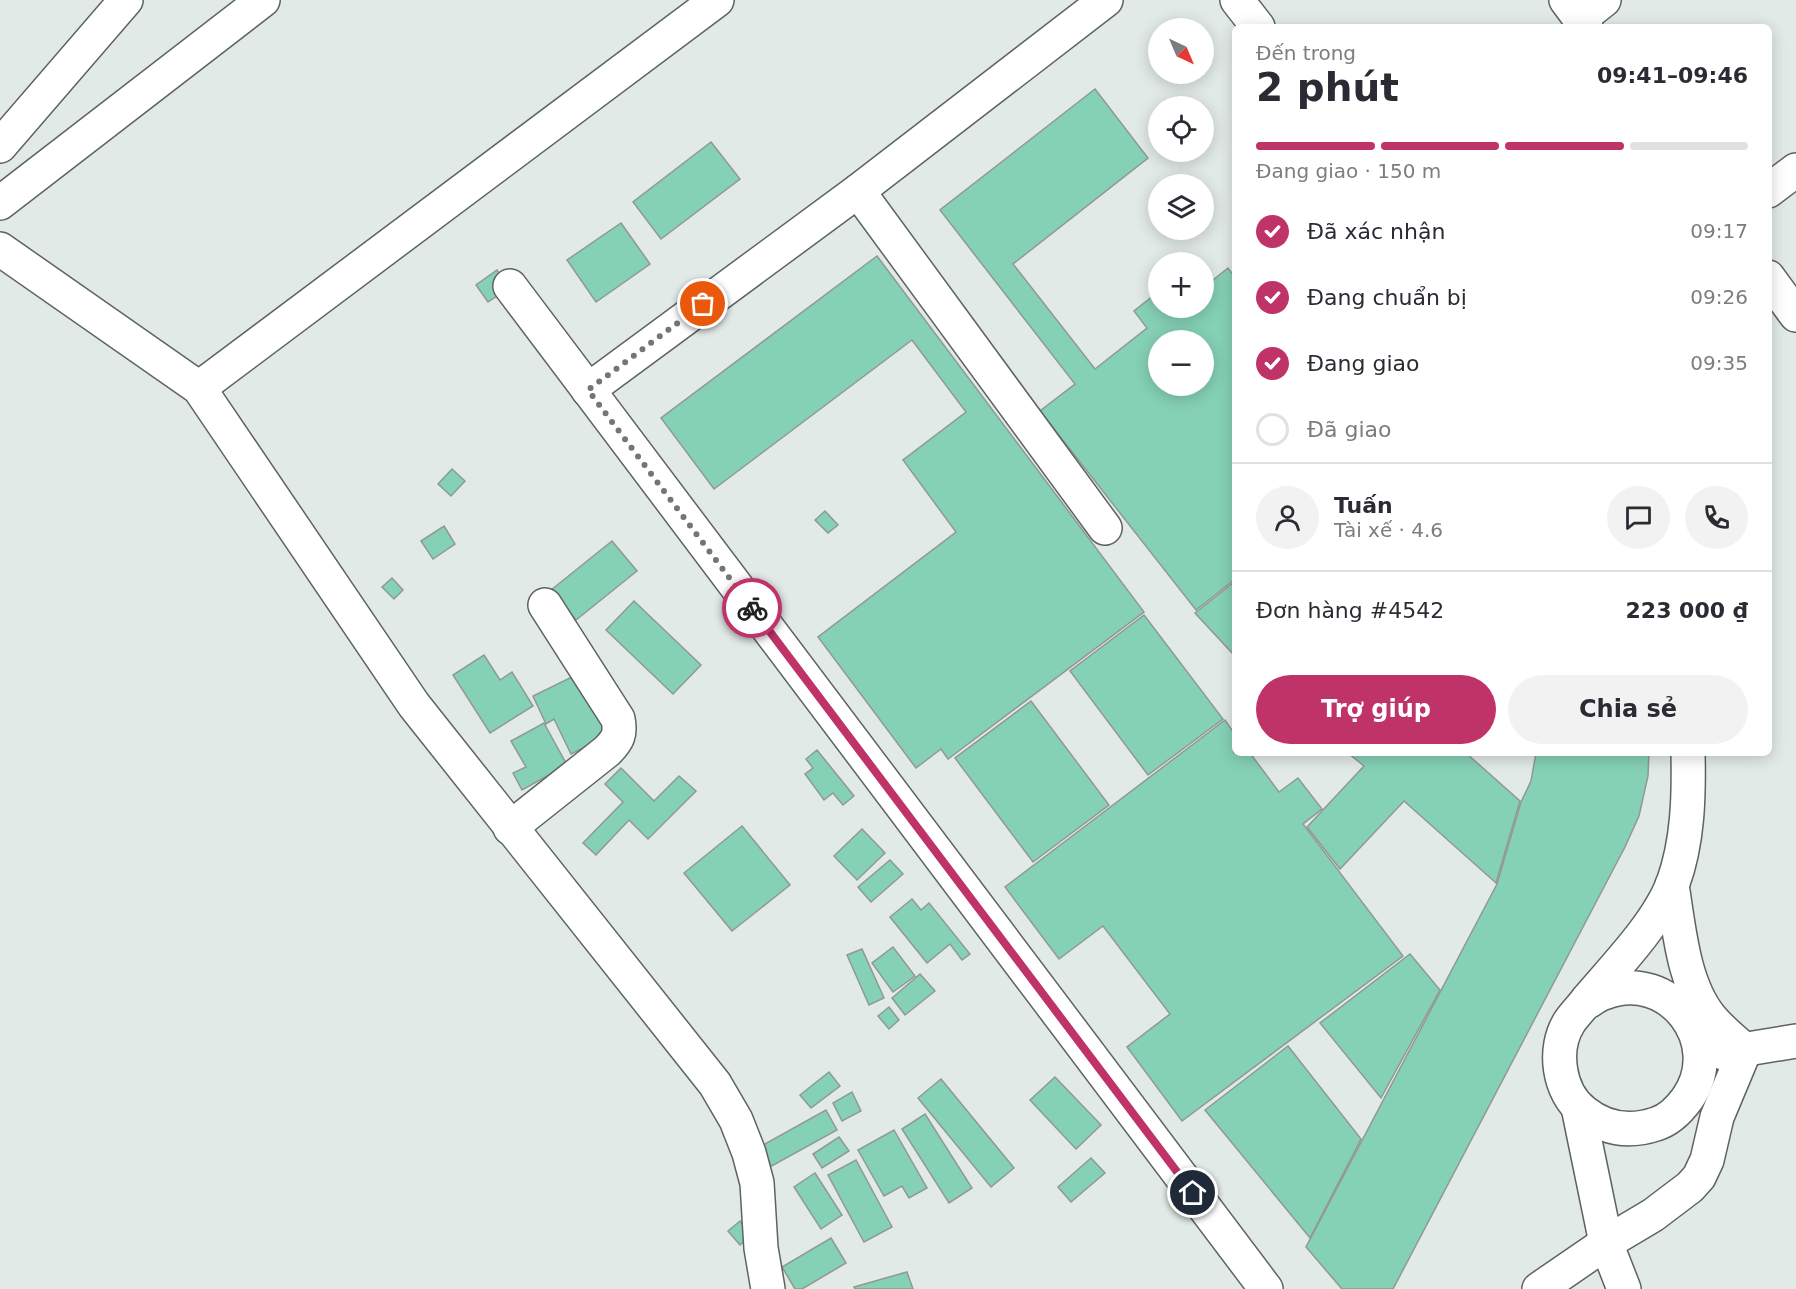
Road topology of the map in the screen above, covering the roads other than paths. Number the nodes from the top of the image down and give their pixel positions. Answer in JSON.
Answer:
{"nodes":[{"id":1,"x":126,"y":0,"type":"edge"},
{"id":2,"x":263,"y":0,"type":"edge"},
{"id":3,"x":717,"y":0,"type":"edge"},
{"id":4,"x":1106,"y":0,"type":"edge"},
{"id":5,"x":1237,"y":0,"type":"edge"},
{"id":6,"x":1256,"y":24,"type":"edge"},
{"id":7,"x":0,"y":146,"type":"edge"},
{"id":8,"x":1796,"y":170,"type":"edge"},
{"id":9,"x":1772,"y":188,"type":"edge"},
{"id":10,"x":858,"y":190,"type":"junction"},
{"id":11,"x":0,"y":202,"type":"edge"},
{"id":12,"x":0,"y":249,"type":"edge"},
{"id":13,"x":1772,"y":282,"type":"edge"},
{"id":14,"x":510,"y":286,"type":"dead end"},
{"id":15,"x":1796,"y":315,"type":"edge"},
{"id":16,"x":199,"y":388,"type":"junction"},
{"id":17,"x":588,"y":390,"type":"junction"},
{"id":18,"x":1105,"y":528,"type":"dead end"},
{"id":19,"x":545,"y":605,"type":"dead end"},
{"id":20,"x":1688,"y":756,"type":"edge"},
{"id":21,"x":510,"y":828,"type":"junction"},
{"id":22,"x":1672,"y":885,"type":"junction"},
{"id":23,"x":1584,"y":1004,"type":"junction"},
{"id":24,"x":1796,"y":1041,"type":"edge"},
{"id":25,"x":1745,"y":1050,"type":"junction"},
{"id":26,"x":1701,"y":1055,"type":"junction"},
{"id":27,"x":1578,"y":1107,"type":"junction"},
{"id":28,"x":1606,"y":1243,"type":"junction"},
{"id":29,"x":768,"y":1289,"type":"edge"},
{"id":30,"x":1266,"y":1289,"type":"edge"},
{"id":31,"x":1539,"y":1289,"type":"edge"},
{"id":32,"x":1624,"y":1289,"type":"edge"}],
"edges":[{"from":1,"to":7,"type":"street"},
{"from":2,"to":11,"type":"street"},
{"from":3,"to":16,"type":"street"},
{"from":4,"to":10,"type":"street"},
{"from":5,"to":6,"type":"street"},
{"from":8,"to":9,"type":"street"},
{"from":10,"to":17,"type":"street"},
{"from":10,"to":18,"type":"street"},
{"from":12,"to":16,"type":"street"},
{"from":13,"to":15,"type":"street"},
{"from":14,"to":17,"type":"street"},
{"from":16,"to":21,"type":"street"},
{"from":17,"to":30,"type":"street"},
{"from":19,"to":21,"type":"street"},
{"from":20,"to":22,"type":"street"},
{"from":21,"to":29,"type":"street"},
{"from":22,"to":23,"type":"street"},
{"from":22,"to":25,"type":"street"},
{"from":23,"to":26,"type":"street"},
{"from":23,"to":27,"type":"street"},
{"from":24,"to":25,"type":"street"},
{"from":25,"to":26,"type":"street"},
{"from":25,"to":28,"type":"street"},
{"from":26,"to":27,"type":"street"},
{"from":27,"to":28,"type":"street"},
{"from":28,"to":31,"type":"street"},
{"from":28,"to":32,"type":"street"}]}
